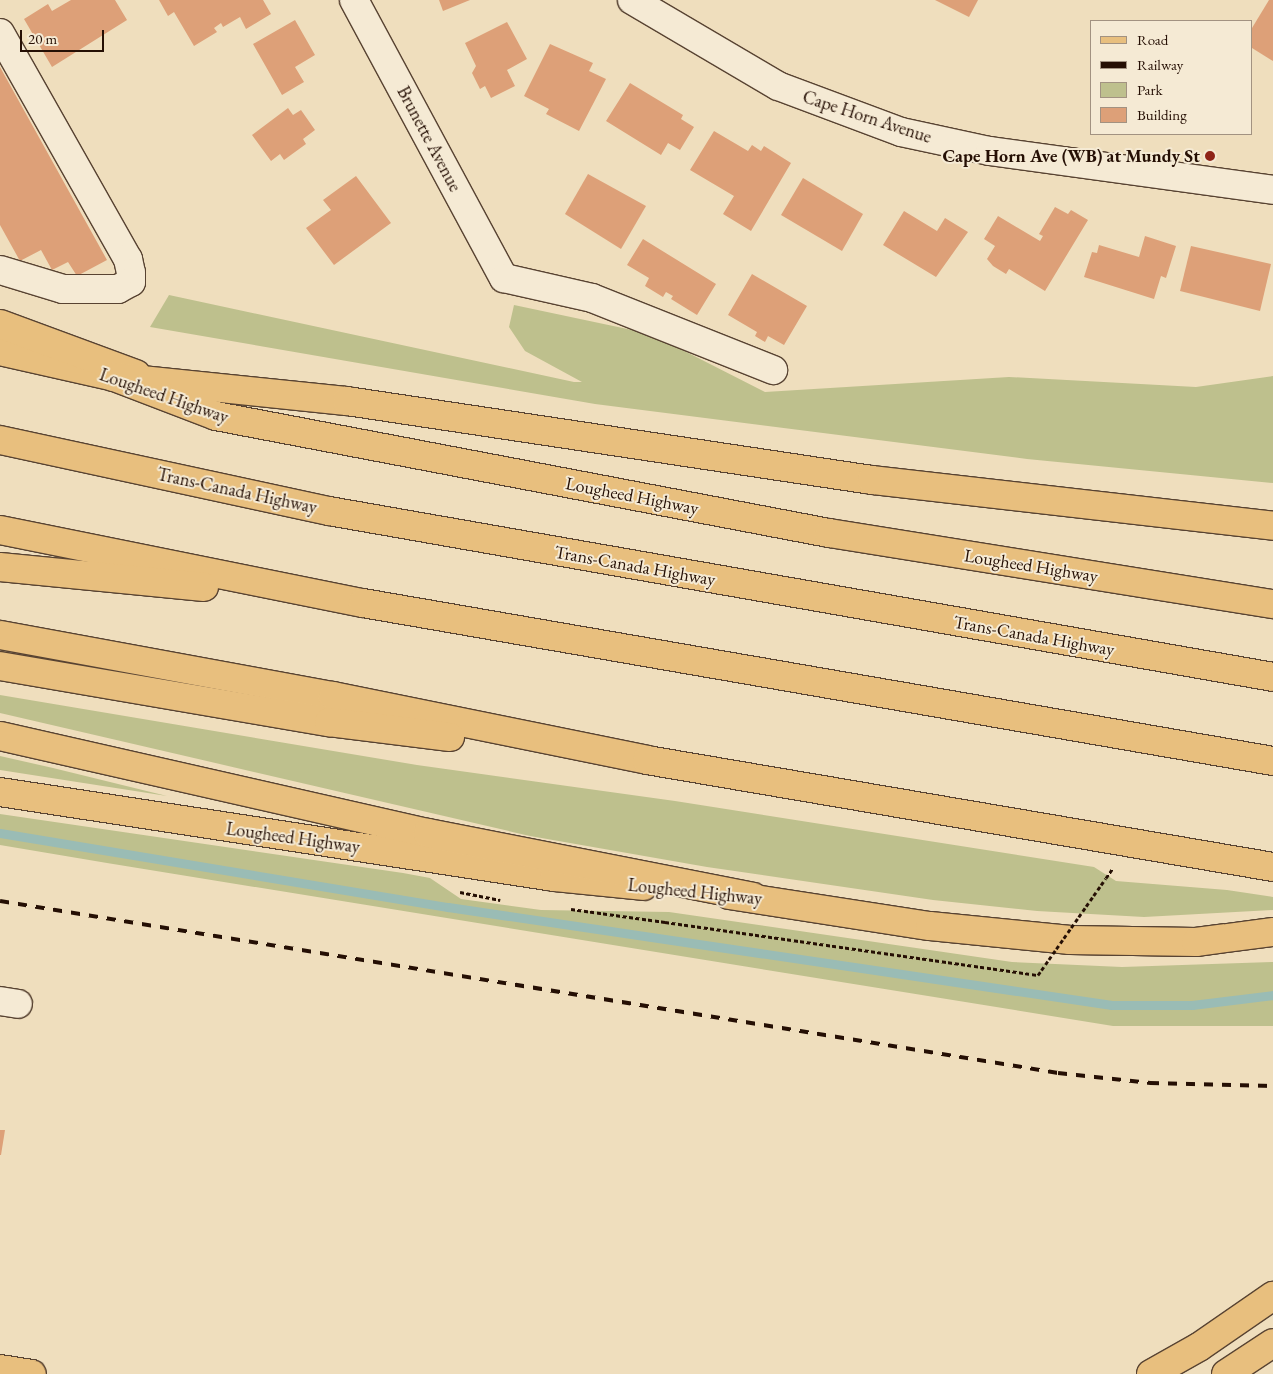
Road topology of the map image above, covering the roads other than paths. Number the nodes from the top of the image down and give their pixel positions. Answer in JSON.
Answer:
{"nodes":[{"id":1,"x":354,"y":0,"type":"edge"},
{"id":2,"x":632,"y":0,"type":"edge"},
{"id":3,"x":0,"y":32,"type":"edge"},
{"id":4,"x":1273,"y":190,"type":"edge"},
{"id":5,"x":0,"y":270,"type":"edge"},
{"id":6,"x":0,"y":324,"type":"edge"},
{"id":7,"x":0,"y":351,"type":"edge"},
{"id":8,"x":773,"y":370,"type":"dead end"},
{"id":9,"x":114,"y":377,"type":"junction"},
{"id":10,"x":147,"y":378,"type":"junction"},
{"id":11,"x":0,"y":440,"type":"edge"},
{"id":12,"x":1273,"y":526,"type":"edge"},
{"id":13,"x":0,"y":530,"type":"edge"},
{"id":14,"x":0,"y":567,"type":"edge"},
{"id":15,"x":362,"y":602,"type":"junction"},
{"id":16,"x":1273,"y":604,"type":"edge"},
{"id":17,"x":0,"y":635,"type":"edge"},
{"id":18,"x":0,"y":666,"type":"edge"},
{"id":19,"x":1273,"y":677,"type":"edge"},
{"id":20,"x":0,"y":736,"type":"edge"},
{"id":21,"x":647,"y":760,"type":"junction"},
{"id":22,"x":1273,"y":761,"type":"edge"},
{"id":23,"x":0,"y":792,"type":"edge"},
{"id":24,"x":1273,"y":867,"type":"edge"},
{"id":25,"x":753,"y":897,"type":"junction"},
{"id":26,"x":1273,"y":932,"type":"edge"},
{"id":27,"x":1273,"y":1296,"type":"edge"},
{"id":28,"x":1273,"y":1343,"type":"edge"},
{"id":29,"x":0,"y":1369,"type":"edge"},
{"id":30,"x":32,"y":1374,"type":"edge"},
{"id":31,"x":1151,"y":1374,"type":"edge"},
{"id":32,"x":1226,"y":1374,"type":"edge"}],
"edges":[{"from":1,"to":8,"type":"street","name":"Brunette Avenue"},
{"from":2,"to":4,"type":"street","name":"Cape Horn Avenue"},
{"from":3,"to":5,"type":"street"},
{"from":6,"to":10,"type":"main road"},
{"from":7,"to":9,"type":"main road","name":"Lougheed Highway"},
{"from":9,"to":10,"type":"main road"},
{"from":9,"to":16,"type":"main road","name":"Lougheed Highway"},
{"from":10,"to":12,"type":"main road"},
{"from":11,"to":19,"type":"main road","name":"Trans-Canada Highway"},
{"from":13,"to":15,"type":"main road"},
{"from":14,"to":15,"type":"main road"},
{"from":15,"to":22,"type":"main road"},
{"from":17,"to":21,"type":"main road"},
{"from":18,"to":21,"type":"main road"},
{"from":20,"to":25,"type":"main road"},
{"from":21,"to":24,"type":"main road"},
{"from":23,"to":25,"type":"main road","name":"Lougheed Highway"},
{"from":25,"to":26,"type":"main road","name":"Lougheed Highway"},
{"from":27,"to":31,"type":"main road"},
{"from":28,"to":32,"type":"main road"},
{"from":29,"to":30,"type":"main road"}]}
